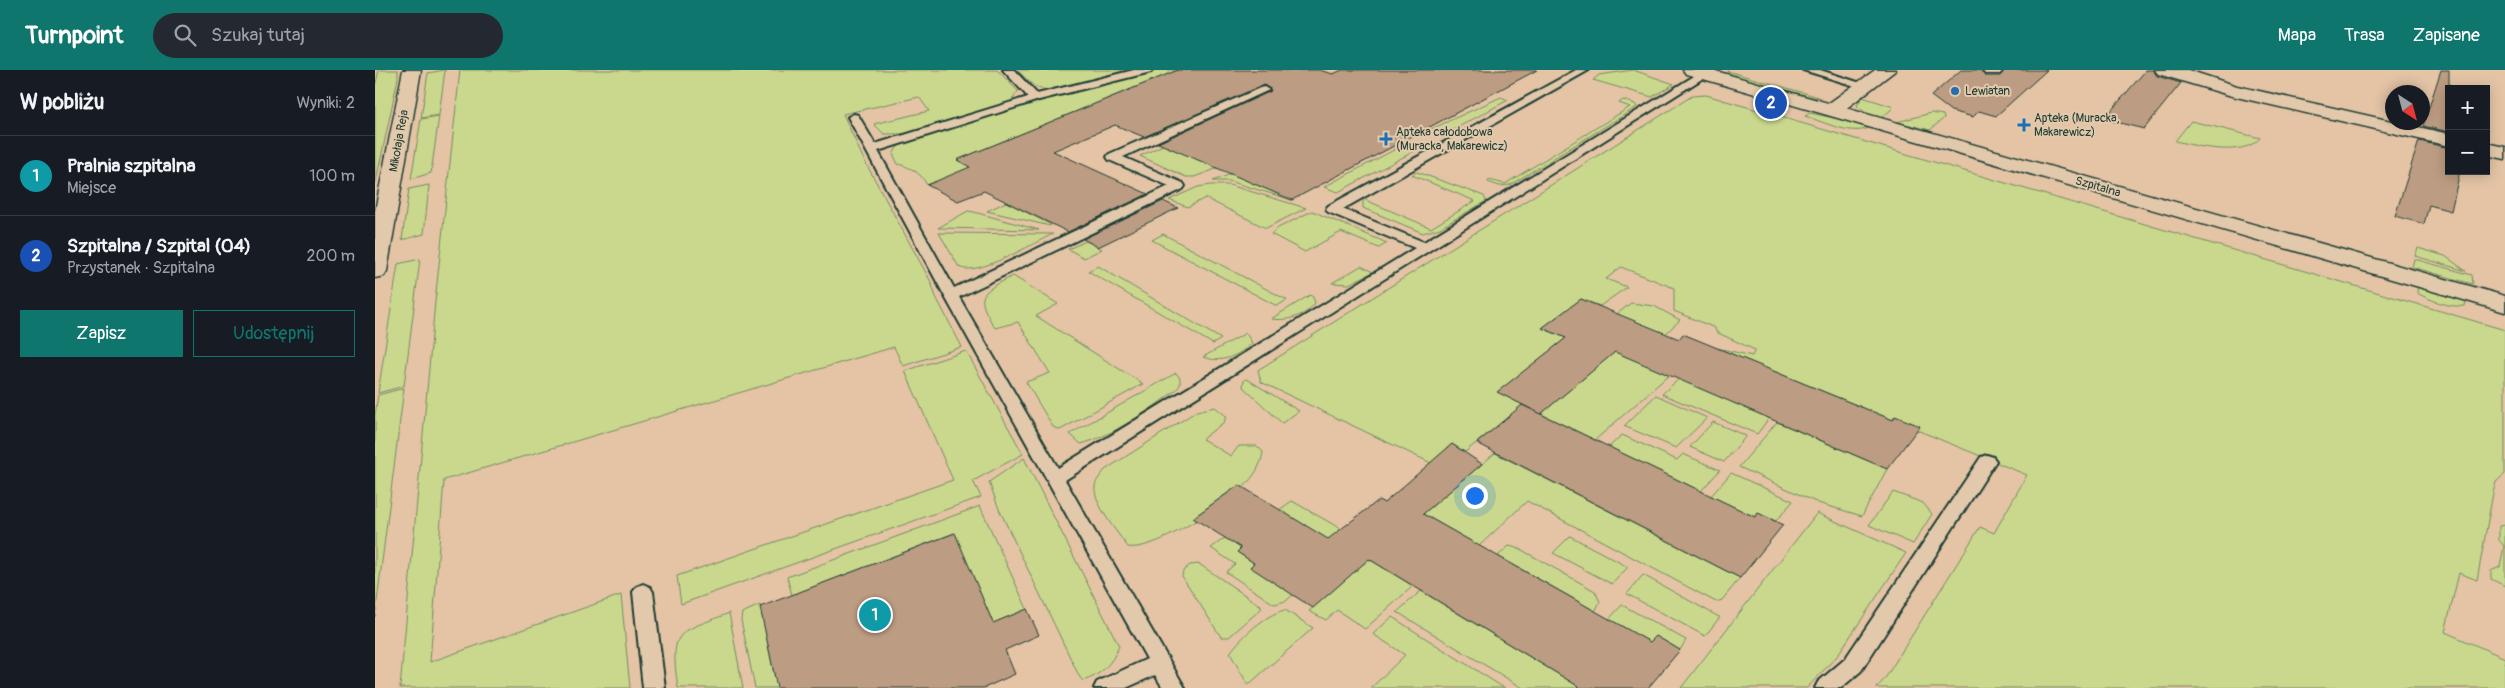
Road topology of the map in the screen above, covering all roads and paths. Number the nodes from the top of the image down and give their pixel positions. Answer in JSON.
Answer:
{"nodes":[{"id":1,"x":412,"y":70,"type":"edge"},
{"id":2,"x":1008,"y":70,"type":"edge"},
{"id":3,"x":1147,"y":70,"type":"edge"},
{"id":4,"x":1584,"y":70,"type":"edge"},
{"id":5,"x":1808,"y":70,"type":"edge"},
{"id":6,"x":1887,"y":70,"type":"edge"},
{"id":7,"x":2164,"y":70,"type":"edge"},
{"id":8,"x":1702,"y":71,"type":"edge"},
{"id":9,"x":1865,"y":86,"type":"junction"},
{"id":10,"x":1264,"y":90,"type":"dead end"},
{"id":11,"x":1035,"y":98,"type":"junction"},
{"id":12,"x":1831,"y":110,"type":"junction"},
{"id":13,"x":854,"y":117,"type":"dead end"},
{"id":14,"x":2445,"y":139,"type":"edge"},
{"id":15,"x":872,"y":150,"type":"junction"},
{"id":16,"x":2490,"y":150,"type":"edge"},
{"id":17,"x":2505,"y":154,"type":"edge"},
{"id":18,"x":378,"y":219,"type":"edge"},
{"id":19,"x":1426,"y":248,"type":"junction"},
{"id":20,"x":375,"y":272,"type":"edge"},
{"id":21,"x":951,"y":295,"type":"junction"},
{"id":22,"x":2505,"y":304,"type":"edge"},
{"id":23,"x":1987,"y":461,"type":"dead end"},
{"id":24,"x":1055,"y":478,"type":"junction"},
{"id":25,"x":643,"y":592,"type":"dead end"},
{"id":26,"x":1160,"y":663,"type":"junction"},
{"id":27,"x":654,"y":688,"type":"edge"},
{"id":28,"x":1105,"y":688,"type":"edge"},
{"id":29,"x":1174,"y":688,"type":"edge"},
{"id":30,"x":1826,"y":688,"type":"edge"}],
"edges":[{"from":1,"to":18,"type":"street","name":"Mikołaja Reja"},
{"from":2,"to":11,"type":"lane"},
{"from":3,"to":11,"type":"lane"},
{"from":4,"to":19,"type":"lane"},
{"from":5,"to":9,"type":"lane"},
{"from":6,"to":9,"type":"street"},
{"from":7,"to":14,"type":"street"},
{"from":8,"to":12,"type":"street","name":"Szpitalna"},
{"from":8,"to":19,"type":"lane"},
{"from":9,"to":12,"type":"street"},
{"from":10,"to":21,"type":"lane"},
{"from":11,"to":15,"type":"lane"},
{"from":12,"to":22,"type":"street","name":"Szpitalna"},
{"from":13,"to":15,"type":"lane"},
{"from":15,"to":21,"type":"lane"},
{"from":16,"to":17,"type":"street"},
{"from":18,"to":20,"type":"street","name":"Mikołaja Reja"},
{"from":19,"to":24,"type":"lane"},
{"from":21,"to":24,"type":"lane"},
{"from":23,"to":30,"type":"lane"},
{"from":24,"to":26,"type":"lane"},
{"from":25,"to":27,"type":"lane"},
{"from":26,"to":28,"type":"lane"},
{"from":26,"to":29,"type":"lane"}]}
